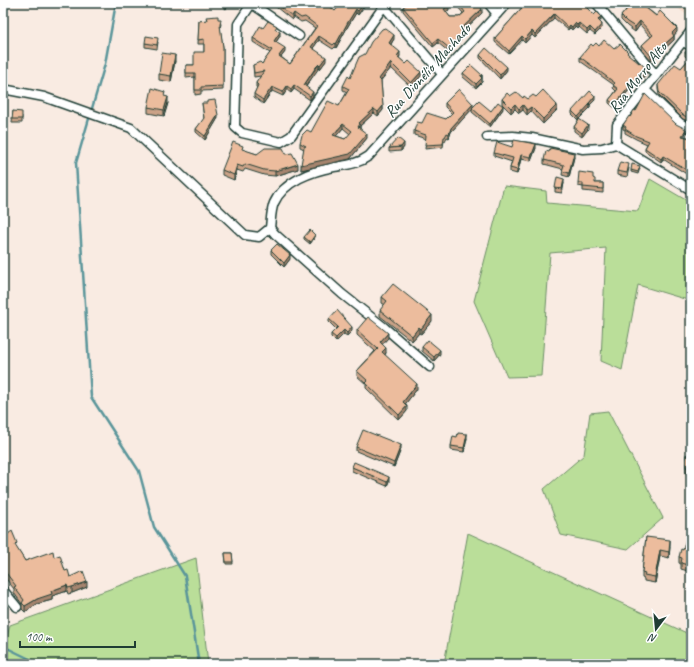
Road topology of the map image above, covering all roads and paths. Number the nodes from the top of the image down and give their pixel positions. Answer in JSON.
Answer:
{"nodes":[{"id":1,"x":252,"y":3,"type":"edge"},
{"id":2,"x":488,"y":3,"type":"edge"},
{"id":3,"x":507,"y":3,"type":"edge"},
{"id":4,"x":596,"y":3,"type":"edge"},
{"id":5,"x":382,"y":5,"type":"edge"},
{"id":6,"x":497,"y":14,"type":"junction"},
{"id":7,"x":691,"y":31,"type":"edge"},
{"id":8,"x":299,"y":36,"type":"dead end"},
{"id":9,"x":684,"y":42,"type":"junction"},
{"id":10,"x":691,"y":46,"type":"edge"},
{"id":11,"x":442,"y":74,"type":"junction"},
{"id":12,"x":656,"y":74,"type":"junction"},
{"id":13,"x":3,"y":88,"type":"edge"},
{"id":14,"x":644,"y":89,"type":"junction"},
{"id":15,"x":691,"y":130,"type":"edge"},
{"id":16,"x":487,"y":137,"type":"dead end"},
{"id":17,"x":616,"y":144,"type":"junction"},
{"id":18,"x":691,"y":190,"type":"edge"},
{"id":19,"x":270,"y":228,"type":"junction"},
{"id":20,"x":430,"y":367,"type":"dead end"},
{"id":21,"x":3,"y":590,"type":"edge"},
{"id":22,"x":17,"y":607,"type":"dead end"}],
"edges":[{"from":1,"to":5,"type":"street"},
{"from":1,"to":8,"type":"street"},
{"from":2,"to":6,"type":"street"},
{"from":3,"to":6,"type":"street","name":"Rua Dionélio Machado"},
{"from":4,"to":12,"type":"street"},
{"from":5,"to":11,"type":"street"},
{"from":6,"to":11,"type":"street","name":"Rua Dionélio Machado"},
{"from":7,"to":9,"type":"street","name":"Rua Morro Alto"},
{"from":9,"to":10,"type":"street"},
{"from":9,"to":12,"type":"street","name":"Rua Morro Alto"},
{"from":11,"to":19,"type":"street","name":"Rua Dionélio Machado"},
{"from":12,"to":14,"type":"street","name":"Rua Morro Alto"},
{"from":13,"to":19,"type":"street"},
{"from":14,"to":15,"type":"street"},
{"from":14,"to":17,"type":"street","name":"Rua Morro Alto"},
{"from":16,"to":17,"type":"street"},
{"from":17,"to":18,"type":"street"},
{"from":19,"to":20,"type":"street"},
{"from":21,"to":22,"type":"street"}]}
